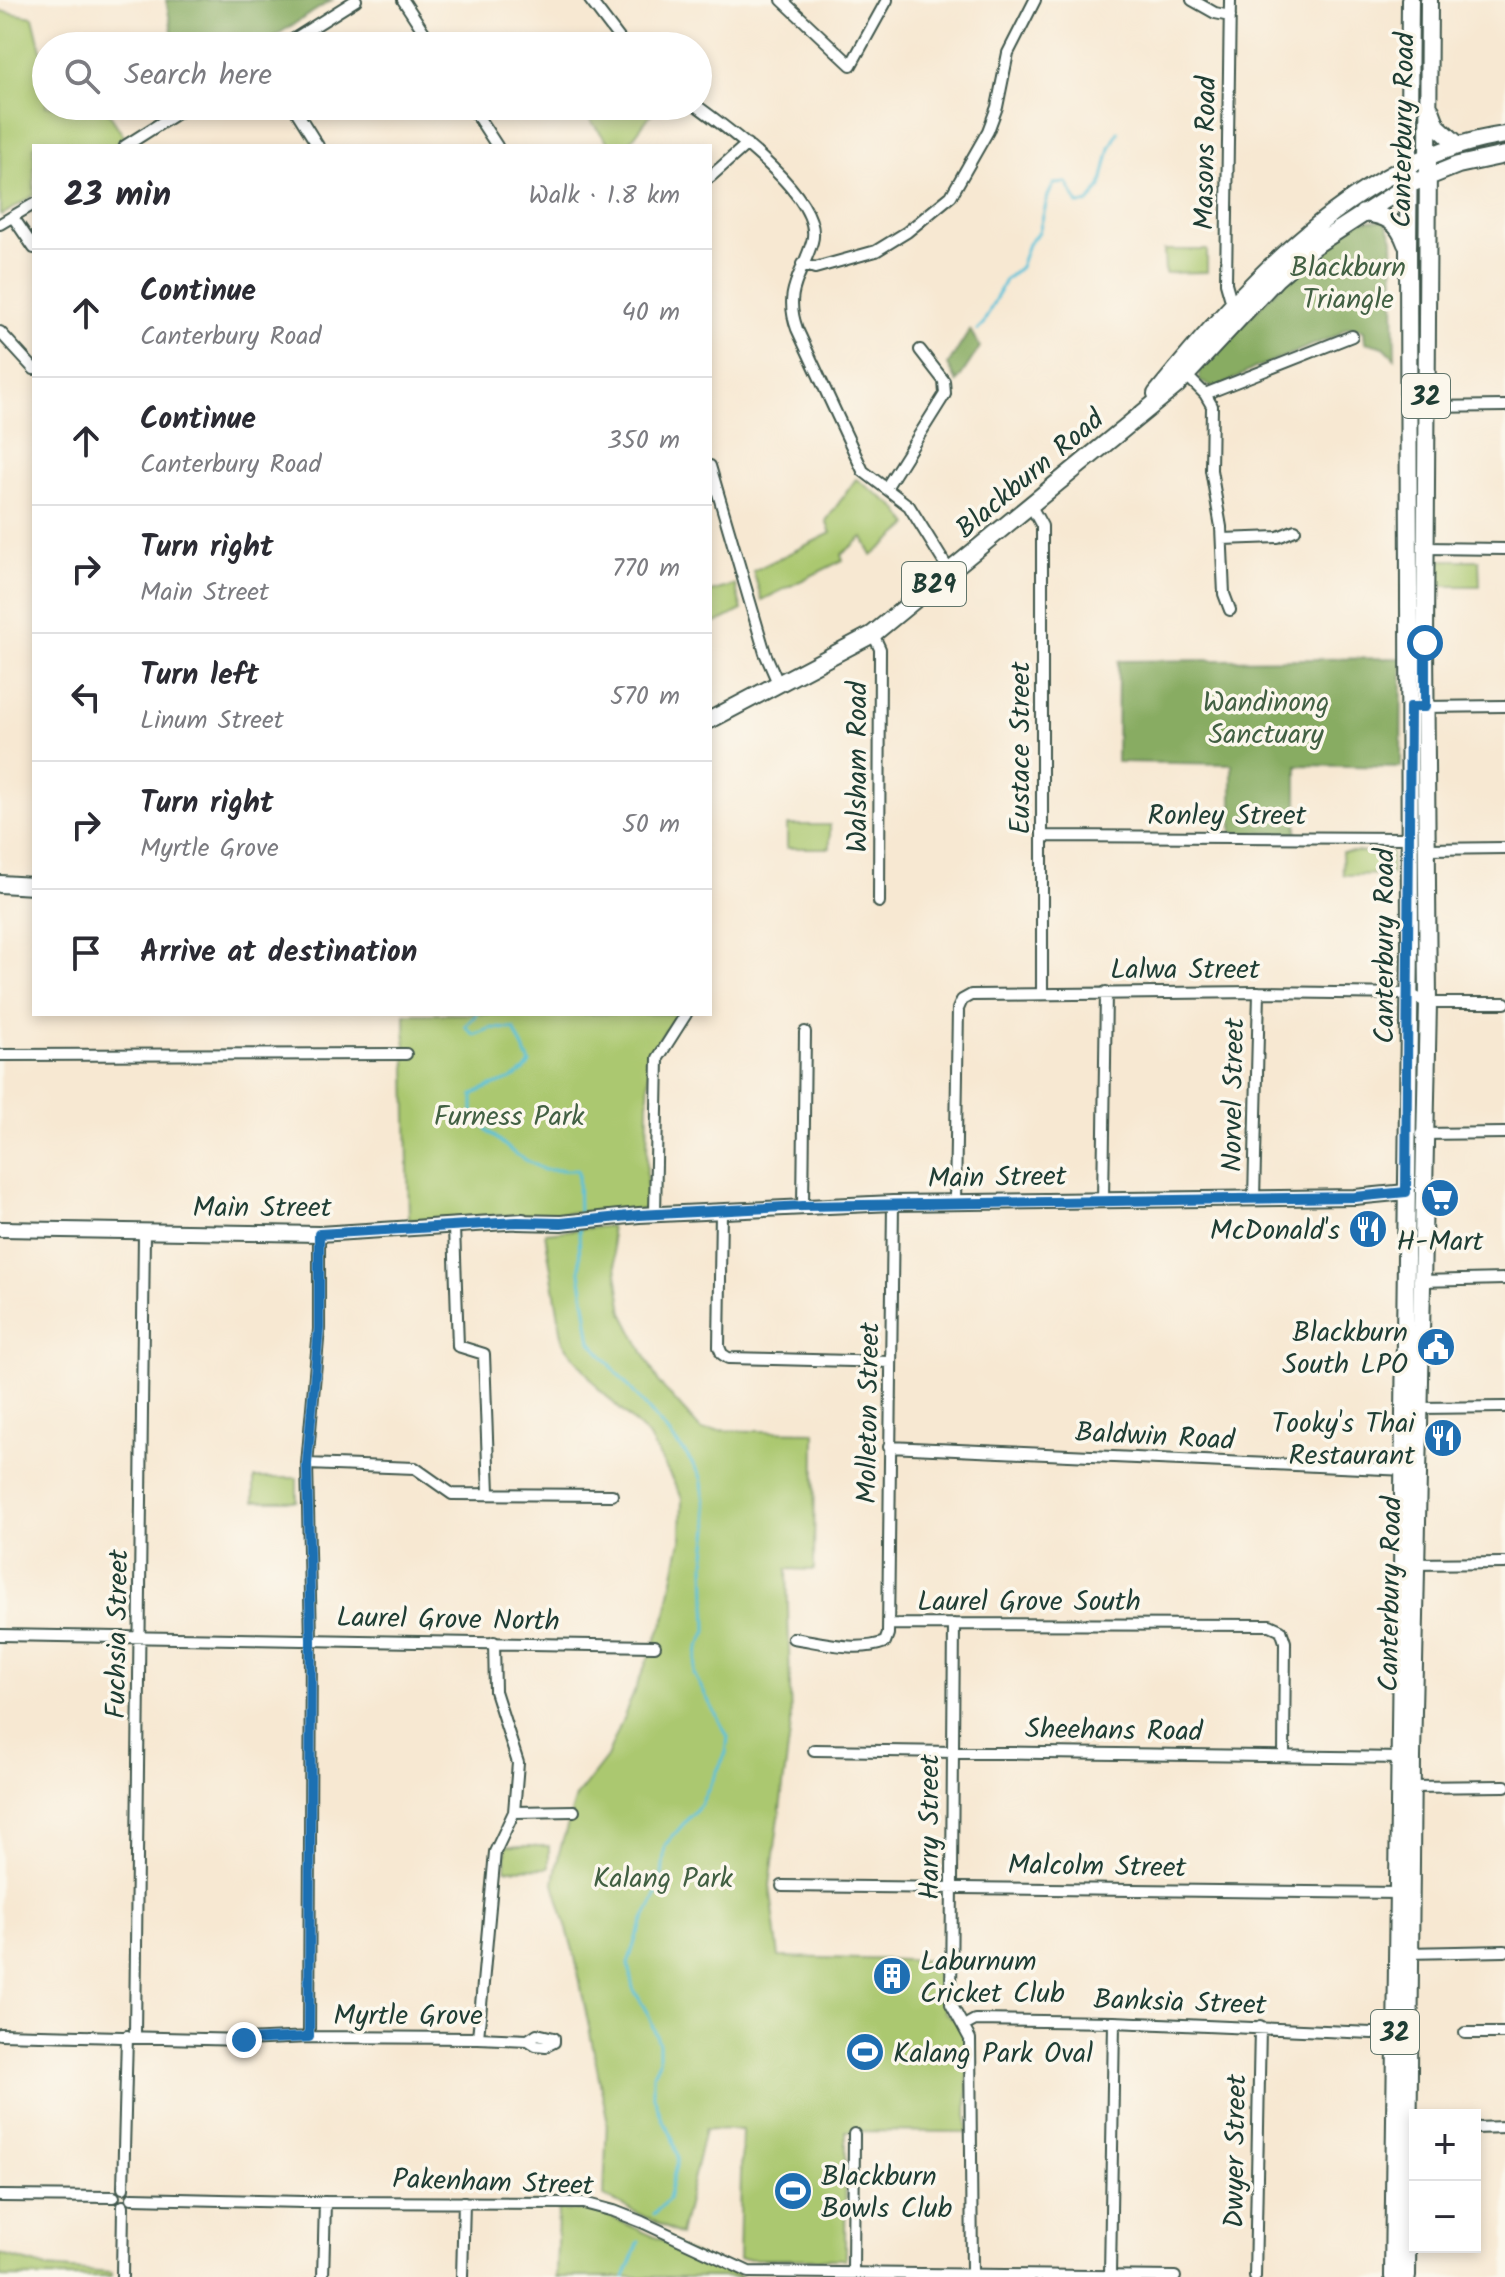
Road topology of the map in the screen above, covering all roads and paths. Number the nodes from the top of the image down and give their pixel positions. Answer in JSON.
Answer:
{"nodes":[{"id":1,"x":356,"y":0,"type":"edge"},
{"id":2,"x":403,"y":0,"type":"edge"},
{"id":3,"x":590,"y":0,"type":"edge"},
{"id":4,"x":782,"y":0,"type":"edge"},
{"id":5,"x":887,"y":0,"type":"edge"},
{"id":6,"x":1035,"y":0,"type":"edge"},
{"id":7,"x":1192,"y":0,"type":"edge"},
{"id":8,"x":1230,"y":0,"type":"edge"},
{"id":9,"x":1410,"y":0,"type":"edge"},
{"id":10,"x":1429,"y":0,"type":"edge"},
{"id":11,"x":1230,"y":16,"type":"junction"},
{"id":12,"x":305,"y":32,"type":"edge"},
{"id":13,"x":424,"y":32,"type":"edge"},
{"id":14,"x":614,"y":32,"type":"edge"},
{"id":15,"x":1428,"y":100,"type":"junction"},
{"id":16,"x":712,"y":117,"type":"edge"},
{"id":17,"x":166,"y":120,"type":"edge"},
{"id":18,"x":302,"y":120,"type":"edge"},
{"id":19,"x":480,"y":120,"type":"edge"},
{"id":20,"x":1505,"y":135,"type":"edge"},
{"id":21,"x":128,"y":144,"type":"edge"},
{"id":22,"x":317,"y":144,"type":"edge"},
{"id":23,"x":496,"y":144,"type":"edge"},
{"id":24,"x":747,"y":144,"type":"junction"},
{"id":25,"x":1457,"y":144,"type":"junction"},
{"id":26,"x":1505,"y":155,"type":"edge"},
{"id":27,"x":1428,"y":156,"type":"junction"},
{"id":28,"x":1475,"y":160,"type":"junction"},
{"id":29,"x":1408,"y":164,"type":"junction"},
{"id":30,"x":712,"y":175,"type":"edge"},
{"id":31,"x":1428,"y":176,"type":"junction"},
{"id":32,"x":1408,"y":185,"type":"junction"},
{"id":33,"x":32,"y":205,"type":"edge"},
{"id":34,"x":1426,"y":211,"type":"junction"},
{"id":35,"x":1363,"y":213,"type":"junction"},
{"id":36,"x":13,"y":217,"type":"junction"},
{"id":37,"x":0,"y":224,"type":"edge"},
{"id":38,"x":32,"y":245,"type":"edge"},
{"id":39,"x":1408,"y":249,"type":"junction"},
{"id":40,"x":802,"y":264,"type":"junction"},
{"id":41,"x":1240,"y":309,"type":"junction"},
{"id":42,"x":0,"y":332,"type":"edge"},
{"id":43,"x":1352,"y":336,"type":"dead end"},
{"id":44,"x":1221,"y":339,"type":"junction"},
{"id":45,"x":1194,"y":349,"type":"junction"},
{"id":46,"x":920,"y":350,"type":"dead end"},
{"id":47,"x":32,"y":367,"type":"edge"},
{"id":48,"x":1182,"y":372,"type":"junction"},
{"id":49,"x":1205,"y":394,"type":"junction"},
{"id":50,"x":1505,"y":406,"type":"edge"},
{"id":51,"x":1426,"y":407,"type":"junction"},
{"id":52,"x":712,"y":473,"type":"edge"},
{"id":53,"x":886,"y":488,"type":"junction"},
{"id":54,"x":1031,"y":506,"type":"junction"},
{"id":55,"x":1295,"y":530,"type":"dead end"},
{"id":56,"x":1222,"y":539,"type":"junction"},
{"id":57,"x":1505,"y":549,"type":"edge"},
{"id":58,"x":1420,"y":554,"type":"junction"},
{"id":59,"x":950,"y":572,"type":"junction"},
{"id":60,"x":1230,"y":610,"type":"dead end"},
{"id":61,"x":873,"y":634,"type":"junction"},
{"id":62,"x":778,"y":683,"type":"junction"},
{"id":63,"x":1505,"y":706,"type":"edge"},
{"id":64,"x":1418,"y":707,"type":"junction"},
{"id":65,"x":712,"y":719,"type":"edge"},
{"id":66,"x":1044,"y":836,"type":"junction"},
{"id":67,"x":1421,"y":841,"type":"junction"},
{"id":68,"x":1505,"y":848,"type":"edge"},
{"id":69,"x":0,"y":886,"type":"edge"},
{"id":70,"x":26,"y":886,"type":"edge"},
{"id":71,"x":879,"y":902,"type":"dead end"},
{"id":72,"x":1106,"y":992,"type":"junction"},
{"id":73,"x":1259,"y":992,"type":"junction"},
{"id":74,"x":1042,"y":993,"type":"junction"},
{"id":75,"x":1409,"y":994,"type":"junction"},
{"id":76,"x":1428,"y":1003,"type":"junction"},
{"id":77,"x":1505,"y":1003,"type":"edge"},
{"id":78,"x":685,"y":1016,"type":"edge"},
{"id":79,"x":805,"y":1032,"type":"dead end"},
{"id":80,"x":406,"y":1054,"type":"dead end"},
{"id":81,"x":0,"y":1055,"type":"edge"},
{"id":82,"x":1505,"y":1133,"type":"edge"},
{"id":83,"x":1415,"y":1134,"type":"junction"},
{"id":84,"x":1423,"y":1196,"type":"junction"},
{"id":85,"x":1406,"y":1197,"type":"junction"},
{"id":86,"x":1254,"y":1199,"type":"junction"},
{"id":87,"x":1103,"y":1201,"type":"junction"},
{"id":88,"x":893,"y":1203,"type":"junction"},
{"id":89,"x":955,"y":1203,"type":"junction"},
{"id":90,"x":803,"y":1206,"type":"junction"},
{"id":91,"x":721,"y":1211,"type":"junction"},
{"id":92,"x":647,"y":1215,"type":"junction"},
{"id":93,"x":454,"y":1227,"type":"junction"},
{"id":94,"x":2,"y":1230,"type":"edge"},
{"id":95,"x":144,"y":1232,"type":"junction"},
{"id":96,"x":319,"y":1234,"type":"junction"},
{"id":97,"x":1505,"y":1279,"type":"edge"},
{"id":98,"x":1413,"y":1281,"type":"junction"},
{"id":99,"x":891,"y":1362,"type":"junction"},
{"id":100,"x":1505,"y":1407,"type":"edge"},
{"id":101,"x":1419,"y":1408,"type":"junction"},
{"id":102,"x":889,"y":1447,"type":"junction"},
{"id":103,"x":307,"y":1464,"type":"junction"},
{"id":104,"x":1409,"y":1470,"type":"junction"},
{"id":105,"x":489,"y":1493,"type":"junction"},
{"id":106,"x":612,"y":1495,"type":"dead end"},
{"id":107,"x":1505,"y":1563,"type":"edge"},
{"id":108,"x":1408,"y":1564,"type":"junction"},
{"id":109,"x":888,"y":1624,"type":"junction"},
{"id":110,"x":954,"y":1624,"type":"junction"},
{"id":111,"x":0,"y":1635,"type":"edge"},
{"id":112,"x":140,"y":1638,"type":"junction"},
{"id":113,"x":793,"y":1638,"type":"dead end"},
{"id":114,"x":311,"y":1640,"type":"junction"},
{"id":115,"x":494,"y":1642,"type":"junction"},
{"id":116,"x":655,"y":1646,"type":"dead end"},
{"id":117,"x":814,"y":1750,"type":"dead end"},
{"id":118,"x":953,"y":1752,"type":"junction"},
{"id":119,"x":1284,"y":1755,"type":"junction"},
{"id":120,"x":1405,"y":1758,"type":"junction"},
{"id":121,"x":1505,"y":1786,"type":"edge"},
{"id":122,"x":1405,"y":1787,"type":"junction"},
{"id":123,"x":574,"y":1811,"type":"dead end"},
{"id":124,"x":514,"y":1812,"type":"junction"},
{"id":125,"x":782,"y":1886,"type":"dead end"},
{"id":126,"x":952,"y":1887,"type":"junction"},
{"id":127,"x":1404,"y":1893,"type":"junction"},
{"id":128,"x":1505,"y":1951,"type":"edge"},
{"id":129,"x":1403,"y":1954,"type":"junction"},
{"id":130,"x":1114,"y":2022,"type":"junction"},
{"id":131,"x":964,"y":2026,"type":"junction"},
{"id":132,"x":1260,"y":2027,"type":"junction"},
{"id":133,"x":1465,"y":2033,"type":"dead end"},
{"id":134,"x":1505,"y":2033,"type":"edge"},
{"id":135,"x":0,"y":2034,"type":"edge"},
{"id":136,"x":1395,"y":2034,"type":"junction"},
{"id":137,"x":131,"y":2036,"type":"junction"},
{"id":138,"x":309,"y":2037,"type":"junction"},
{"id":139,"x":478,"y":2038,"type":"junction"},
{"id":140,"x":528,"y":2040,"type":"dead end"},
{"id":141,"x":1411,"y":2109,"type":"edge"},
{"id":142,"x":1505,"y":2127,"type":"edge"},
{"id":143,"x":1481,"y":2128,"type":"edge"},
{"id":144,"x":854,"y":2134,"type":"dead end"},
{"id":145,"x":1410,"y":2181,"type":"edge"},
{"id":146,"x":123,"y":2188,"type":"junction"},
{"id":147,"x":0,"y":2196,"type":"edge"},
{"id":148,"x":114,"y":2197,"type":"junction"},
{"id":149,"x":132,"y":2198,"type":"junction"},
{"id":150,"x":325,"y":2202,"type":"junction"},
{"id":151,"x":464,"y":2202,"type":"junction"},
{"id":152,"x":123,"y":2206,"type":"junction"},
{"id":153,"x":853,"y":2273,"type":"junction"},
{"id":154,"x":972,"y":2273,"type":"junction"},
{"id":155,"x":949,"y":2275,"type":"edge"},
{"id":156,"x":1110,"y":2276,"type":"edge"},
{"id":157,"x":122,"y":2277,"type":"edge"},
{"id":158,"x":323,"y":2277,"type":"edge"},
{"id":159,"x":462,"y":2277,"type":"edge"},
{"id":160,"x":1175,"y":2277,"type":"edge"},
{"id":161,"x":1255,"y":2277,"type":"edge"},
{"id":162,"x":1393,"y":2277,"type":"edge"},
{"id":163,"x":1407,"y":2277,"type":"edge"}],
"edges":[{"from":1,"to":12,"type":"street"},
{"from":2,"to":13,"type":"street"},
{"from":3,"to":14,"type":"street"},
{"from":4,"to":5,"type":"street"},
{"from":6,"to":40,"type":"street"},
{"from":7,"to":11,"type":"street"},
{"from":8,"to":11,"type":"street","name":"Masons Road"},
{"from":9,"to":29,"type":"main road","name":"Canterbury Road","number":"32"},
{"from":10,"to":15,"type":"main road","name":"Canterbury Road","number":"32"},
{"from":11,"to":41,"type":"street","name":"Masons Road"},
{"from":15,"to":25,"type":"main road"},
{"from":15,"to":27,"type":"main road","name":"Canterbury Road","number":"32"},
{"from":16,"to":24,"type":"street"},
{"from":17,"to":21,"type":"street"},
{"from":18,"to":22,"type":"street"},
{"from":19,"to":23,"type":"street"},
{"from":20,"to":25,"type":"main road","name":"Blackburn Road","number":"B29"},
{"from":24,"to":30,"type":"street"},
{"from":24,"to":40,"type":"street"},
{"from":25,"to":27,"type":"main road","name":"Blackburn Road","number":"B29"},
{"from":26,"to":28,"type":"main road","name":"Blackburn Road","number":"B29"},
{"from":27,"to":29,"type":"main road","name":"Blackburn Road","number":"B29"},
{"from":27,"to":31,"type":"main road","name":"Canterbury Road","number":"32"},
{"from":28,"to":31,"type":"main road","name":"Blackburn Road","number":"B29"},
{"from":28,"to":34,"type":"main road"},
{"from":29,"to":32,"type":"main road","name":"Canterbury Road","number":"32"},
{"from":29,"to":41,"type":"main road","name":"Blackburn Road","number":"B29"},
{"from":31,"to":32,"type":"main road","name":"Blackburn Road","number":"B29"},
{"from":31,"to":34,"type":"main road","name":"Canterbury Road","number":"32"},
{"from":32,"to":35,"type":"main road","name":"Blackburn Road","number":"B29"},
{"from":32,"to":39,"type":"main road","name":"Canterbury Road","number":"32"},
{"from":33,"to":36,"type":"street"},
{"from":34,"to":51,"type":"main road","name":"Canterbury Road","number":"32"},
{"from":35,"to":39,"type":"main road"},
{"from":35,"to":41,"type":"main road","name":"Blackburn Road","number":"B29"},
{"from":36,"to":37,"type":"street"},
{"from":36,"to":38,"type":"street"},
{"from":39,"to":58,"type":"main road","name":"Canterbury Road","number":"32"},
{"from":40,"to":53,"type":"street"},
{"from":41,"to":44,"type":"main road","name":"Blackburn Road","number":"B29"},
{"from":41,"to":45,"type":"main road","name":"Blackburn Road","number":"B29"},
{"from":42,"to":47,"type":"street"},
{"from":43,"to":49,"type":"street"},
{"from":44,"to":45,"type":"main road"},
{"from":44,"to":48,"type":"main road","name":"Blackburn Road","number":"B29"},
{"from":45,"to":48,"type":"main road","name":"Blackburn Road","number":"B29"},
{"from":46,"to":53,"type":"street"},
{"from":48,"to":49,"type":"street"},
{"from":48,"to":54,"type":"main road","name":"Blackburn Road","number":"B29"},
{"from":49,"to":56,"type":"street"},
{"from":50,"to":51,"type":"street"},
{"from":51,"to":58,"type":"main road","name":"Canterbury Road","number":"32"},
{"from":52,"to":62,"type":"street"},
{"from":53,"to":59,"type":"street"},
{"from":54,"to":59,"type":"main road","name":"Blackburn Road","number":"B29"},
{"from":54,"to":66,"type":"street","name":"Eustace Street"},
{"from":55,"to":56,"type":"street"},
{"from":56,"to":60,"type":"street"},
{"from":57,"to":58,"type":"street"},
{"from":58,"to":64,"type":"main road","name":"Canterbury Road","number":"32"},
{"from":59,"to":61,"type":"main road","name":"Blackburn Road","number":"B29"},
{"from":61,"to":62,"type":"main road","name":"Blackburn Road","number":"B29"},
{"from":61,"to":71,"type":"street","name":"Walsham Road"},
{"from":62,"to":65,"type":"main road","name":"Blackburn Road","number":"B29"},
{"from":63,"to":64,"type":"street"},
{"from":64,"to":67,"type":"main road","name":"Canterbury Road","number":"32"},
{"from":66,"to":67,"type":"street","name":"Ronley Street"},
{"from":66,"to":74,"type":"street","name":"Eustace Street"},
{"from":67,"to":68,"type":"street","name":"Ronley Street"},
{"from":67,"to":75,"type":"main road","name":"Canterbury Road","number":"32"},
{"from":67,"to":76,"type":"main road","name":"Canterbury Road","number":"32"},
{"from":69,"to":70,"type":"main road"},
{"from":72,"to":73,"type":"street","name":"Lalwa Street"},
{"from":72,"to":74,"type":"street","name":"Lalwa Street"},
{"from":72,"to":87,"type":"street"},
{"from":73,"to":75,"type":"street","name":"Lalwa Street"},
{"from":73,"to":86,"type":"street","name":"Norvel Street"},
{"from":74,"to":89,"type":"street","name":"Lalwa Street"},
{"from":75,"to":76,"type":"street"},
{"from":75,"to":83,"type":"main road","name":"Canterbury Road","number":"32"},
{"from":76,"to":77,"type":"street"},
{"from":76,"to":83,"type":"main road","name":"Canterbury Road","number":"32"},
{"from":78,"to":92,"type":"street"},
{"from":79,"to":90,"type":"street"},
{"from":80,"to":81,"type":"street"},
{"from":82,"to":83,"type":"street"},
{"from":83,"to":84,"type":"main road","name":"Canterbury Road","number":"32"},
{"from":83,"to":85,"type":"main road","name":"Canterbury Road","number":"32"},
{"from":84,"to":85,"type":"main road"},
{"from":84,"to":98,"type":"main road","name":"Canterbury Road","number":"32"},
{"from":85,"to":86,"type":"street","name":"Main Street"},
{"from":85,"to":98,"type":"main road","name":"Canterbury Road","number":"32"},
{"from":86,"to":87,"type":"street","name":"Main Street"},
{"from":87,"to":89,"type":"street","name":"Main Street"},
{"from":88,"to":89,"type":"street","name":"Main Street"},
{"from":88,"to":90,"type":"street","name":"Main Street"},
{"from":88,"to":99,"type":"street","name":"Molleton Street"},
{"from":90,"to":91,"type":"street","name":"Main Street"},
{"from":91,"to":92,"type":"street","name":"Main Street"},
{"from":91,"to":99,"type":"street"},
{"from":92,"to":93,"type":"street","name":"Main Street"},
{"from":93,"to":96,"type":"street","name":"Main Street"},
{"from":93,"to":105,"type":"street"},
{"from":94,"to":95,"type":"street","name":"Main Street"},
{"from":95,"to":96,"type":"street","name":"Main Street"},
{"from":95,"to":112,"type":"street","name":"Fuchsia Street"},
{"from":96,"to":103,"type":"street"},
{"from":97,"to":98,"type":"street"},
{"from":98,"to":101,"type":"main road","name":"Canterbury Road","number":"32"},
{"from":98,"to":104,"type":"main road","name":"Canterbury Road","number":"32"},
{"from":99,"to":102,"type":"street","name":"Molleton Street"},
{"from":100,"to":101,"type":"street"},
{"from":101,"to":104,"type":"main road","name":"Canterbury Road","number":"32"},
{"from":102,"to":104,"type":"street","name":"Baldwin Road"},
{"from":102,"to":109,"type":"street","name":"Molleton Street"},
{"from":103,"to":105,"type":"street"},
{"from":103,"to":114,"type":"street"},
{"from":104,"to":108,"type":"main road","name":"Canterbury Road","number":"32"},
{"from":105,"to":106,"type":"street"},
{"from":107,"to":108,"type":"street"},
{"from":108,"to":120,"type":"main road","name":"Canterbury Road","number":"32"},
{"from":109,"to":110,"type":"street","name":"Laurel Grove South"},
{"from":109,"to":113,"type":"street","name":"Laurel Grove South"},
{"from":110,"to":118,"type":"street","name":"Harry Street"},
{"from":110,"to":119,"type":"street","name":"Laurel Grove South"},
{"from":111,"to":112,"type":"street","name":"Laurel Grove North"},
{"from":112,"to":114,"type":"street","name":"Laurel Grove North"},
{"from":112,"to":137,"type":"street","name":"Fuchsia Street"},
{"from":114,"to":115,"type":"street","name":"Laurel Grove North"},
{"from":114,"to":138,"type":"street"},
{"from":115,"to":116,"type":"street","name":"Laurel Grove North"},
{"from":115,"to":124,"type":"street"},
{"from":117,"to":118,"type":"street","name":"Sheehans Road"},
{"from":118,"to":119,"type":"street","name":"Sheehans Road"},
{"from":118,"to":126,"type":"street","name":"Harry Street"},
{"from":119,"to":120,"type":"street","name":"Sheehans Road"},
{"from":120,"to":122,"type":"main road","name":"Canterbury Road","number":"32"},
{"from":121,"to":122,"type":"street"},
{"from":122,"to":127,"type":"main road","name":"Canterbury Road","number":"32"},
{"from":123,"to":124,"type":"street"},
{"from":124,"to":139,"type":"street"},
{"from":125,"to":126,"type":"street","name":"Malcolm Street"},
{"from":126,"to":127,"type":"street","name":"Malcolm Street"},
{"from":126,"to":131,"type":"street","name":"Harry Street"},
{"from":127,"to":129,"type":"main road","name":"Canterbury Road","number":"32"},
{"from":128,"to":129,"type":"street"},
{"from":129,"to":136,"type":"main road","name":"Canterbury Road","number":"32"},
{"from":129,"to":141,"type":"main road","name":"Canterbury Road","number":"32"},
{"from":130,"to":131,"type":"street","name":"Banksia Street"},
{"from":130,"to":132,"type":"street","name":"Banksia Street"},
{"from":130,"to":156,"type":"street"},
{"from":131,"to":154,"type":"street","name":"Harry Street"},
{"from":132,"to":136,"type":"street","name":"Banksia Street"},
{"from":132,"to":161,"type":"street","name":"Dwyer Street"},
{"from":133,"to":134,"type":"street"},
{"from":135,"to":137,"type":"street","name":"Myrtle Grove"},
{"from":136,"to":162,"type":"main road","name":"Canterbury Road","number":"32"},
{"from":137,"to":138,"type":"street","name":"Myrtle Grove"},
{"from":137,"to":146,"type":"street","name":"Fuchsia Street"},
{"from":138,"to":139,"type":"street","name":"Myrtle Grove"},
{"from":139,"to":140,"type":"street","name":"Myrtle Grove"},
{"from":142,"to":143,"type":"street"},
{"from":144,"to":153,"type":"street"},
{"from":145,"to":163,"type":"main road","name":"Canterbury Road","number":"32"},
{"from":146,"to":148,"type":"street"},
{"from":146,"to":149,"type":"street"},
{"from":147,"to":148,"type":"street"},
{"from":148,"to":152,"type":"street"},
{"from":149,"to":150,"type":"street","name":"Pakenham Street"},
{"from":149,"to":152,"type":"street"},
{"from":150,"to":151,"type":"street","name":"Pakenham Street"},
{"from":150,"to":158,"type":"street"},
{"from":151,"to":153,"type":"street","name":"Pakenham Street"},
{"from":151,"to":159,"type":"street"},
{"from":152,"to":157,"type":"street"},
{"from":153,"to":155,"type":"street","name":"Pakenham Street"},
{"from":154,"to":155,"type":"street","name":"Pakenham Street"},
{"from":154,"to":156,"type":"street","name":"Pakenham Street"},
{"from":156,"to":160,"type":"street","name":"Pakenham Street"}]}
